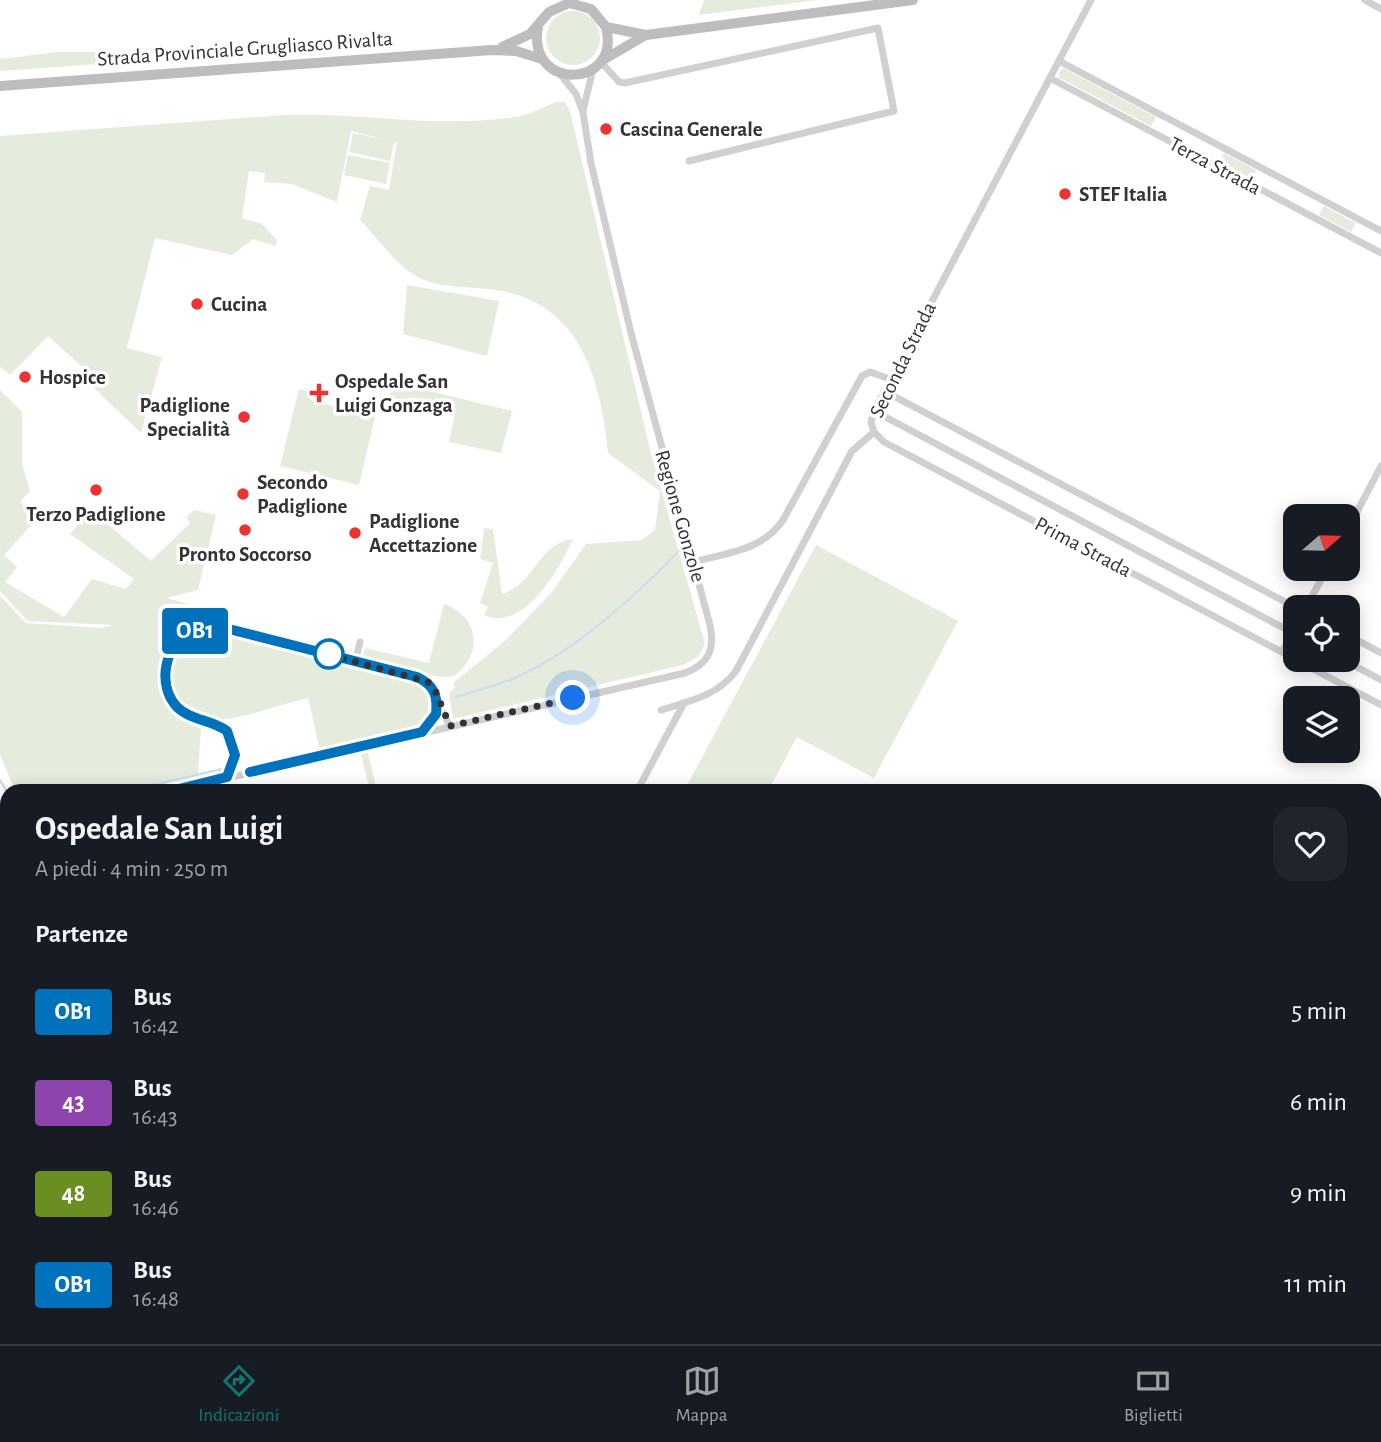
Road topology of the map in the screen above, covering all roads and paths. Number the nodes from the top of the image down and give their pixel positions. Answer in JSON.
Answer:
{"nodes":[{"id":1,"x":913,"y":0,"type":"edge"},
{"id":2,"x":1091,"y":0,"type":"edge"},
{"id":3,"x":1365,"y":0,"type":"edge"},
{"id":4,"x":559,"y":3,"type":"edge"},
{"id":5,"x":1381,"y":9,"type":"edge"},
{"id":6,"x":538,"y":27,"type":"junction"},
{"id":7,"x":606,"y":27,"type":"junction"},
{"id":8,"x":646,"y":35,"type":"junction"},
{"id":9,"x":492,"y":50,"type":"junction"},
{"id":10,"x":542,"y":59,"type":"junction"},
{"id":11,"x":1059,"y":61,"type":"junction"},
{"id":12,"x":599,"y":64,"type":"junction"},
{"id":13,"x":560,"y":74,"type":"junction"},
{"id":14,"x":1050,"y":78,"type":"junction"},
{"id":15,"x":0,"y":86,"type":"edge"},
{"id":16,"x":583,"y":112,"type":"junction"},
{"id":17,"x":689,"y":161,"type":"dead end"},
{"id":18,"x":1381,"y":231,"type":"edge"},
{"id":19,"x":1381,"y":253,"type":"edge"},
{"id":20,"x":890,"y":379,"type":"junction"},
{"id":21,"x":884,"y":391,"type":"junction"},
{"id":22,"x":874,"y":411,"type":"junction"},
{"id":23,"x":874,"y":432,"type":"junction"},
{"id":24,"x":1381,"y":466,"type":"edge"},
{"id":25,"x":1360,"y":507,"type":"edge"},
{"id":26,"x":694,"y":562,"type":"junction"},
{"id":27,"x":1283,"y":601,"type":"edge"},
{"id":28,"x":1283,"y":626,"type":"edge"},
{"id":29,"x":360,"y":642,"type":"dead end"},
{"id":30,"x":1360,"y":642,"type":"edge"},
{"id":31,"x":1282,"y":652,"type":"edge"},
{"id":32,"x":1381,"y":653,"type":"edge"},
{"id":33,"x":355,"y":663,"type":"junction"},
{"id":34,"x":1360,"y":669,"type":"edge"},
{"id":35,"x":1320,"y":672,"type":"edge"},
{"id":36,"x":1381,"y":680,"type":"edge"},
{"id":37,"x":438,"y":701,"type":"junction"},
{"id":38,"x":684,"y":703,"type":"junction"},
{"id":39,"x":1381,"y":705,"type":"edge"},
{"id":40,"x":661,"y":710,"type":"dead end"},
{"id":41,"x":450,"y":726,"type":"junction"},
{"id":42,"x":422,"y":732,"type":"junction"},
{"id":43,"x":227,"y":777,"type":"junction"},
{"id":44,"x":199,"y":784,"type":"edge"},
{"id":45,"x":642,"y":784,"type":"edge"}],
"edges":[{"from":1,"to":8,"type":"street"},
{"from":2,"to":11,"type":"street","name":"Seconda Strada"},
{"from":3,"to":5,"type":"street"},
{"from":4,"to":6,"type":"street"},
{"from":4,"to":7,"type":"street"},
{"from":6,"to":9,"type":"street"},
{"from":6,"to":10,"type":"street"},
{"from":7,"to":8,"type":"street"},
{"from":7,"to":12,"type":"street"},
{"from":8,"to":12,"type":"street"},
{"from":9,"to":10,"type":"street"},
{"from":9,"to":15,"type":"street","name":"Strada Provinciale Grugliasco Rivalta"},
{"from":10,"to":13,"type":"street"},
{"from":11,"to":14,"type":"street","name":"Seconda Strada"},
{"from":11,"to":18,"type":"street","name":"Terza Strada"},
{"from":12,"to":13,"type":"street"},
{"from":12,"to":16,"type":"street","name":"Regione Gonzole"},
{"from":12,"to":17,"type":"street"},
{"from":13,"to":16,"type":"street","name":"Regione Gonzole"},
{"from":14,"to":19,"type":"street","name":"Terza Strada"},
{"from":14,"to":20,"type":"street","name":"Seconda Strada"},
{"from":16,"to":26,"type":"street","name":"Regione Gonzole"},
{"from":20,"to":21,"type":"street","name":"Seconda Strada"},
{"from":20,"to":26,"type":"street"},
{"from":21,"to":22,"type":"street","name":"Seconda Strada"},
{"from":21,"to":27,"type":"street"},
{"from":22,"to":23,"type":"street","name":"Seconda Strada"},
{"from":22,"to":28,"type":"street","name":"Prima Strada"},
{"from":23,"to":31,"type":"street","name":"Prima Strada"},
{"from":23,"to":38,"type":"street","name":"Seconda Strada"},
{"from":24,"to":25,"type":"street"},
{"from":26,"to":41,"type":"street","name":"Regione Gonzole"},
{"from":29,"to":33,"type":"street"},
{"from":30,"to":32,"type":"street"},
{"from":33,"to":37,"type":"street"},
{"from":33,"to":43,"type":"street"},
{"from":34,"to":36,"type":"street"},
{"from":35,"to":39,"type":"street","name":"Prima Strada"},
{"from":37,"to":41,"type":"street"},
{"from":37,"to":42,"type":"street"},
{"from":38,"to":40,"type":"street","name":"Seconda Strada"},
{"from":38,"to":45,"type":"street"},
{"from":41,"to":42,"type":"street","name":"Regione Gonzole"},
{"from":42,"to":43,"type":"street","name":"Regione Gonzole"},
{"from":43,"to":44,"type":"street","name":"Regione Gonzole"}]}
